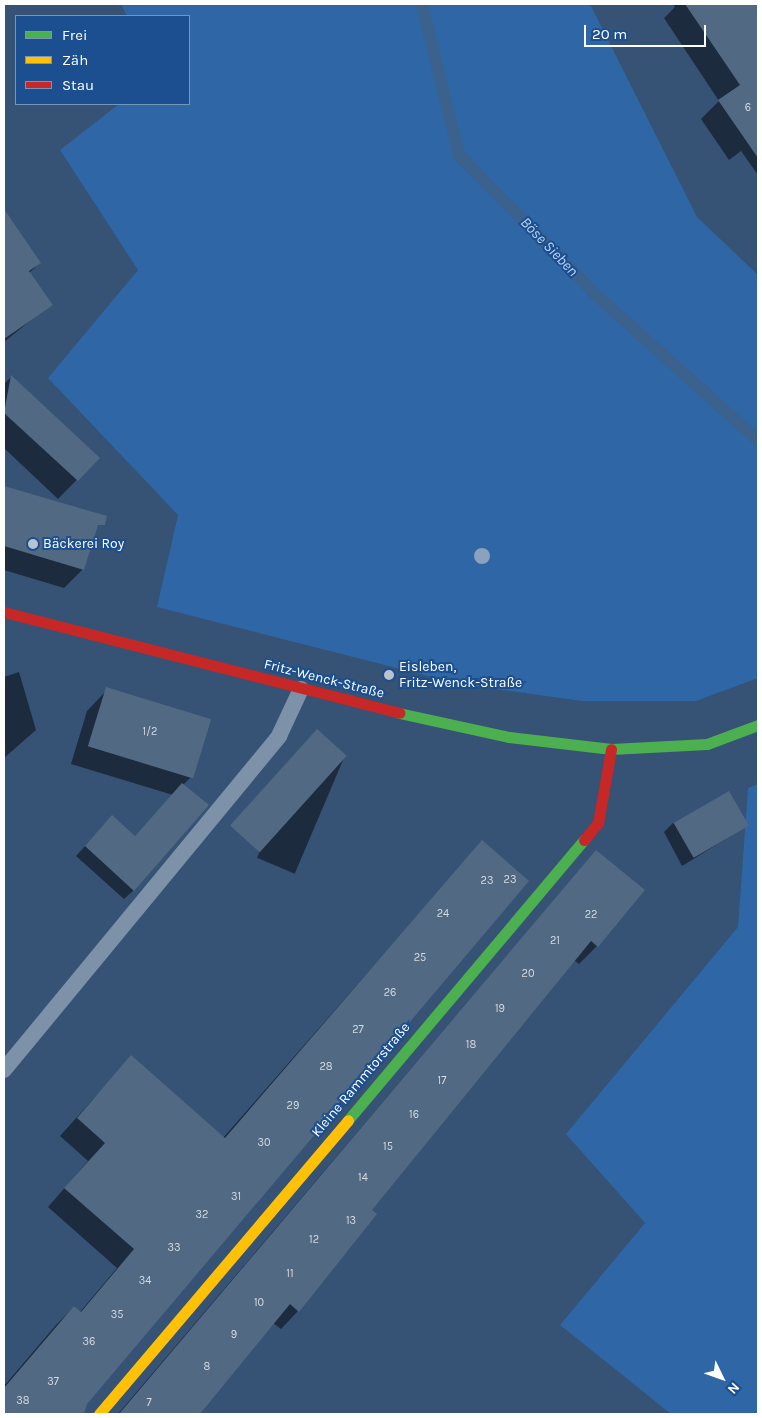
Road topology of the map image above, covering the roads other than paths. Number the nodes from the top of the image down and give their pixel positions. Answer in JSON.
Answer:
{"nodes":[{"id":1,"x":4,"y":612,"type":"edge"},
{"id":2,"x":301,"y":689,"type":"junction"},
{"id":3,"x":758,"y":725,"type":"edge"},
{"id":4,"x":611,"y":749,"type":"junction"},
{"id":5,"x":4,"y":1070,"type":"edge"},
{"id":6,"x":98,"y":1414,"type":"edge"}],
"edges":[{"from":1,"to":2,"type":"street","name":"Fritz-Wenck-Straße"},
{"from":2,"to":4,"type":"street","name":"Fritz-Wenck-Straße"},
{"from":2,"to":5,"type":"lane"},
{"from":3,"to":4,"type":"street","name":"Fritz-Wenck-Straße"},
{"from":4,"to":6,"type":"street","name":"Kleine Rammtorstraße"}]}
